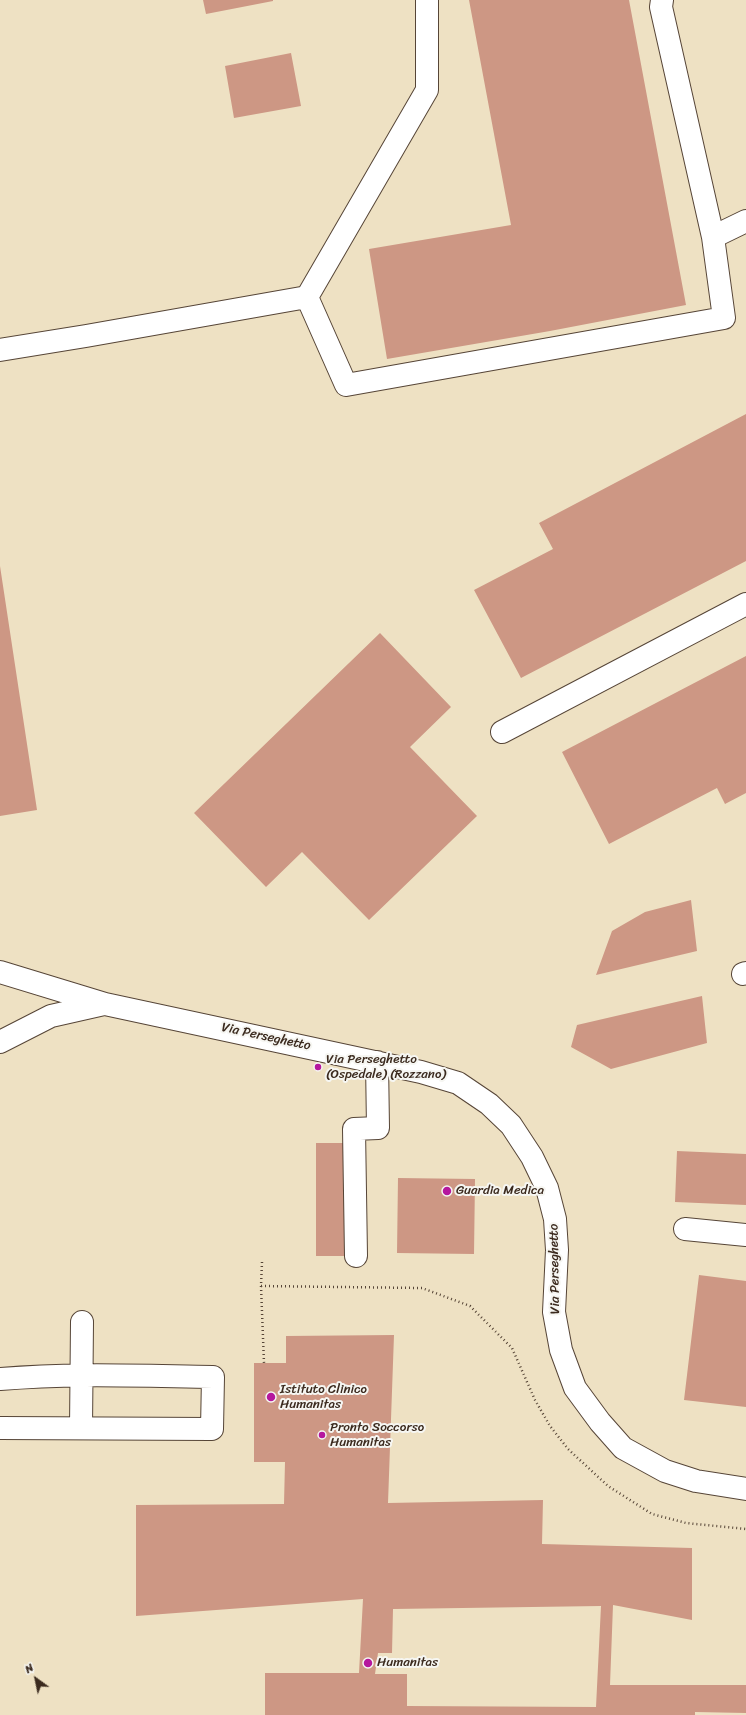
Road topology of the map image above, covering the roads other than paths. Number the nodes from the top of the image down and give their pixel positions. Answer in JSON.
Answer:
{"nodes":[{"id":1,"x":427,"y":0,"type":"edge"},
{"id":2,"x":662,"y":0,"type":"edge"},
{"id":3,"x":746,"y":221,"type":"edge"},
{"id":4,"x":713,"y":237,"type":"junction"},
{"id":5,"x":306,"y":297,"type":"junction"},
{"id":6,"x":0,"y":350,"type":"edge"},
{"id":7,"x":746,"y":604,"type":"edge"},
{"id":8,"x":502,"y":732,"type":"dead end"},
{"id":9,"x":0,"y":972,"type":"edge"},
{"id":10,"x":106,"y":1004,"type":"junction"},
{"id":11,"x":0,"y":1042,"type":"edge"},
{"id":12,"x":377,"y":1062,"type":"junction"},
{"id":13,"x":685,"y":1229,"type":"dead end"},
{"id":14,"x":746,"y":1235,"type":"edge"},
{"id":15,"x":356,"y":1256,"type":"dead end"},
{"id":16,"x":82,"y":1322,"type":"dead end"},
{"id":17,"x":82,"y":1376,"type":"junction"},
{"id":18,"x":0,"y":1379,"type":"edge"},
{"id":19,"x":0,"y":1428,"type":"edge"},
{"id":20,"x":81,"y":1428,"type":"junction"},
{"id":21,"x":746,"y":1489,"type":"edge"}],
"edges":[{"from":1,"to":5,"type":"street"},
{"from":2,"to":4,"type":"street"},
{"from":3,"to":4,"type":"street"},
{"from":4,"to":5,"type":"street"},
{"from":5,"to":6,"type":"street"},
{"from":7,"to":8,"type":"street"},
{"from":9,"to":10,"type":"street","name":"Via Perseghetto"},
{"from":10,"to":11,"type":"street","name":"Via Perseghetto"},
{"from":10,"to":12,"type":"street","name":"Via Perseghetto"},
{"from":12,"to":15,"type":"street"},
{"from":12,"to":21,"type":"street","name":"Via Perseghetto"},
{"from":13,"to":14,"type":"street"},
{"from":16,"to":17,"type":"street"},
{"from":17,"to":18,"type":"street"},
{"from":17,"to":20,"type":"street"},
{"from":17,"to":20,"type":"street"},
{"from":19,"to":20,"type":"street"}]}
